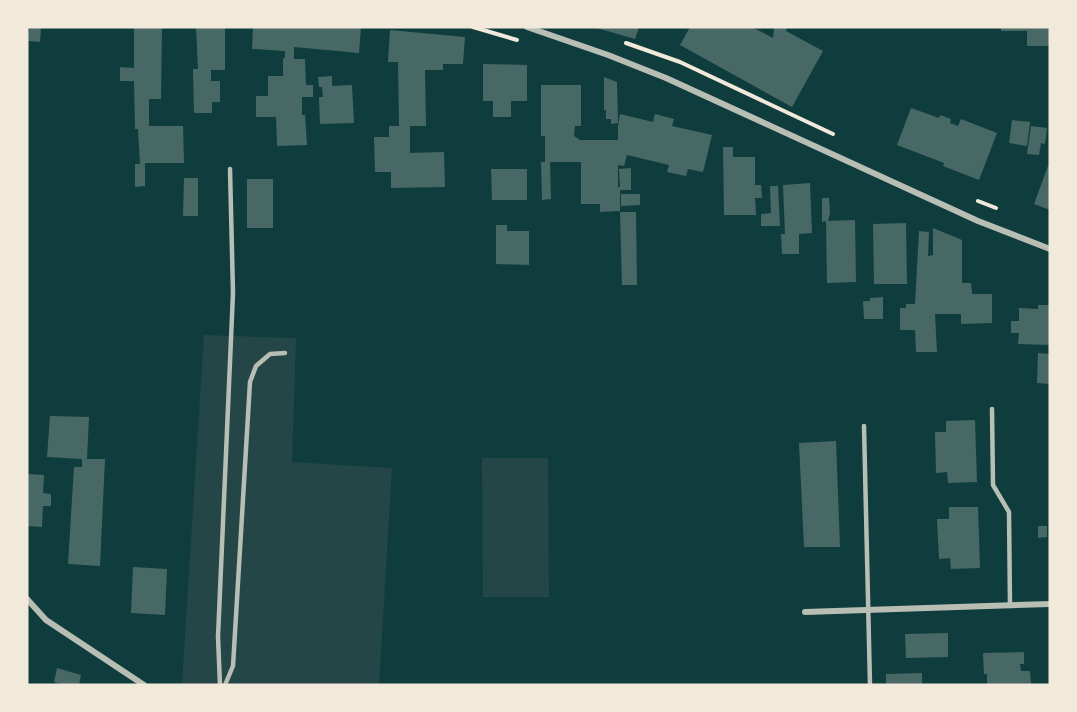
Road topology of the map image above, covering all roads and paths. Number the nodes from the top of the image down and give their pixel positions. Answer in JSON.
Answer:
{"nodes":[{"id":1,"x":527,"y":27,"type":"edge"},
{"id":2,"x":230,"y":169,"type":"dead end"},
{"id":3,"x":1050,"y":249,"type":"edge"},
{"id":4,"x":285,"y":353,"type":"dead end"},
{"id":5,"x":992,"y":409,"type":"dead end"},
{"id":6,"x":864,"y":426,"type":"dead end"},
{"id":7,"x":27,"y":598,"type":"edge"},
{"id":8,"x":1050,"y":604,"type":"edge"},
{"id":9,"x":1010,"y":606,"type":"junction"},
{"id":10,"x":868,"y":610,"type":"junction"},
{"id":11,"x":805,"y":612,"type":"dead end"},
{"id":12,"x":144,"y":685,"type":"edge"},
{"id":13,"x":220,"y":685,"type":"edge"},
{"id":14,"x":225,"y":685,"type":"edge"},
{"id":15,"x":870,"y":685,"type":"edge"}],
"edges":[{"from":1,"to":3,"type":"street"},
{"from":2,"to":13,"type":"lane"},
{"from":4,"to":14,"type":"lane"},
{"from":5,"to":9,"type":"lane"},
{"from":6,"to":10,"type":"lane"},
{"from":7,"to":12,"type":"street"},
{"from":8,"to":9,"type":"street"},
{"from":9,"to":10,"type":"street"},
{"from":10,"to":11,"type":"street"},
{"from":10,"to":15,"type":"lane"}]}
